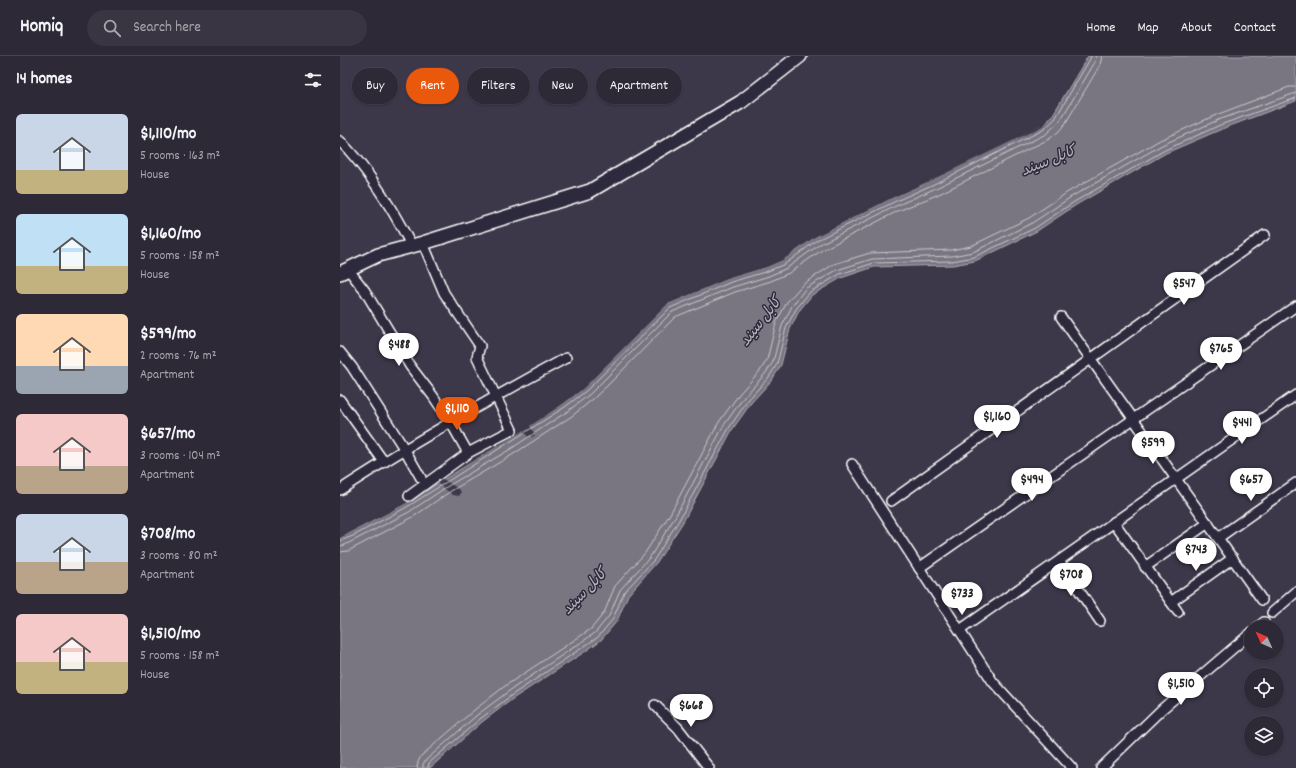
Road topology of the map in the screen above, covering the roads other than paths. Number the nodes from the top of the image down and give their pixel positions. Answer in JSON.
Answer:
{"nodes":[{"id":1,"x":800,"y":56,"type":"edge"},
{"id":2,"x":340,"y":141,"type":"edge"},
{"id":3,"x":1265,"y":235,"type":"dead end"},
{"id":4,"x":417,"y":244,"type":"junction"},
{"id":5,"x":344,"y":271,"type":"edge"},
{"id":6,"x":1296,"y":306,"type":"edge"},
{"id":7,"x":1061,"y":317,"type":"dead end"},
{"id":8,"x":340,"y":352,"type":"edge"},
{"id":9,"x":566,"y":358,"type":"dead end"},
{"id":10,"x":1090,"y":359,"type":"junction"},
{"id":11,"x":1296,"y":394,"type":"edge"},
{"id":12,"x":496,"y":396,"type":"junction"},
{"id":13,"x":340,"y":400,"type":"edge"},
{"id":14,"x":1133,"y":419,"type":"junction"},
{"id":15,"x":451,"y":423,"type":"junction"},
{"id":16,"x":405,"y":450,"type":"junction"},
{"id":17,"x":468,"y":453,"type":"junction"},
{"id":18,"x":384,"y":462,"type":"junction"},
{"id":19,"x":852,"y":464,"type":"dead end"},
{"id":20,"x":421,"y":478,"type":"dead end"},
{"id":21,"x":1176,"y":479,"type":"junction"},
{"id":22,"x":1296,"y":483,"type":"edge"},
{"id":23,"x":340,"y":490,"type":"edge"},
{"id":24,"x":409,"y":496,"type":"dead end"},
{"id":25,"x":892,"y":501,"type":"dead end"},
{"id":26,"x":1114,"y":522,"type":"junction"},
{"id":27,"x":1208,"y":523,"type":"junction"},
{"id":28,"x":1218,"y":538,"type":"junction"},
{"id":29,"x":1233,"y":558,"type":"junction"},
{"id":30,"x":1059,"y":561,"type":"junction"},
{"id":31,"x":1145,"y":567,"type":"junction"},
{"id":32,"x":918,"y":568,"type":"junction"},
{"id":33,"x":1296,"y":592,"type":"edge"},
{"id":34,"x":1262,"y":600,"type":"dead end"},
{"id":35,"x":1170,"y":602,"type":"junction"},
{"id":36,"x":1178,"y":612,"type":"dead end"},
{"id":37,"x":1272,"y":613,"type":"dead end"},
{"id":38,"x":1100,"y":621,"type":"dead end"},
{"id":39,"x":960,"y":630,"type":"junction"},
{"id":40,"x":1244,"y":639,"type":"edge"},
{"id":41,"x":655,"y":705,"type":"dead end"},
{"id":42,"x":708,"y":768,"type":"edge"},
{"id":43,"x":1072,"y":768,"type":"edge"},
{"id":44,"x":1101,"y":768,"type":"edge"}],
"edges":[{"from":1,"to":4,"type":"street"},
{"from":2,"to":4,"type":"street"},
{"from":3,"to":10,"type":"street"},
{"from":4,"to":5,"type":"street"},
{"from":4,"to":12,"type":"street"},
{"from":5,"to":15,"type":"street"},
{"from":6,"to":14,"type":"street"},
{"from":7,"to":10,"type":"street"},
{"from":8,"to":16,"type":"street"},
{"from":9,"to":12,"type":"street"},
{"from":10,"to":14,"type":"street"},
{"from":10,"to":25,"type":"street"},
{"from":11,"to":21,"type":"street"},
{"from":12,"to":15,"type":"street"},
{"from":12,"to":17,"type":"street"},
{"from":13,"to":18,"type":"street"},
{"from":14,"to":21,"type":"street"},
{"from":14,"to":32,"type":"street"},
{"from":15,"to":16,"type":"street"},
{"from":15,"to":17,"type":"street"},
{"from":16,"to":18,"type":"street"},
{"from":16,"to":20,"type":"street"},
{"from":17,"to":24,"type":"street"},
{"from":18,"to":23,"type":"street"},
{"from":19,"to":32,"type":"street"},
{"from":21,"to":26,"type":"street"},
{"from":21,"to":27,"type":"street"},
{"from":22,"to":28,"type":"street"},
{"from":26,"to":30,"type":"street"},
{"from":26,"to":31,"type":"street"},
{"from":27,"to":28,"type":"street"},
{"from":27,"to":31,"type":"street"},
{"from":28,"to":29,"type":"street"},
{"from":29,"to":34,"type":"street"},
{"from":29,"to":35,"type":"street"},
{"from":30,"to":38,"type":"street"},
{"from":30,"to":39,"type":"street"},
{"from":31,"to":35,"type":"street"},
{"from":32,"to":39,"type":"street"},
{"from":33,"to":37,"type":"street"},
{"from":35,"to":36,"type":"street"},
{"from":39,"to":43,"type":"street"},
{"from":40,"to":44,"type":"street"},
{"from":41,"to":42,"type":"street"}]}
